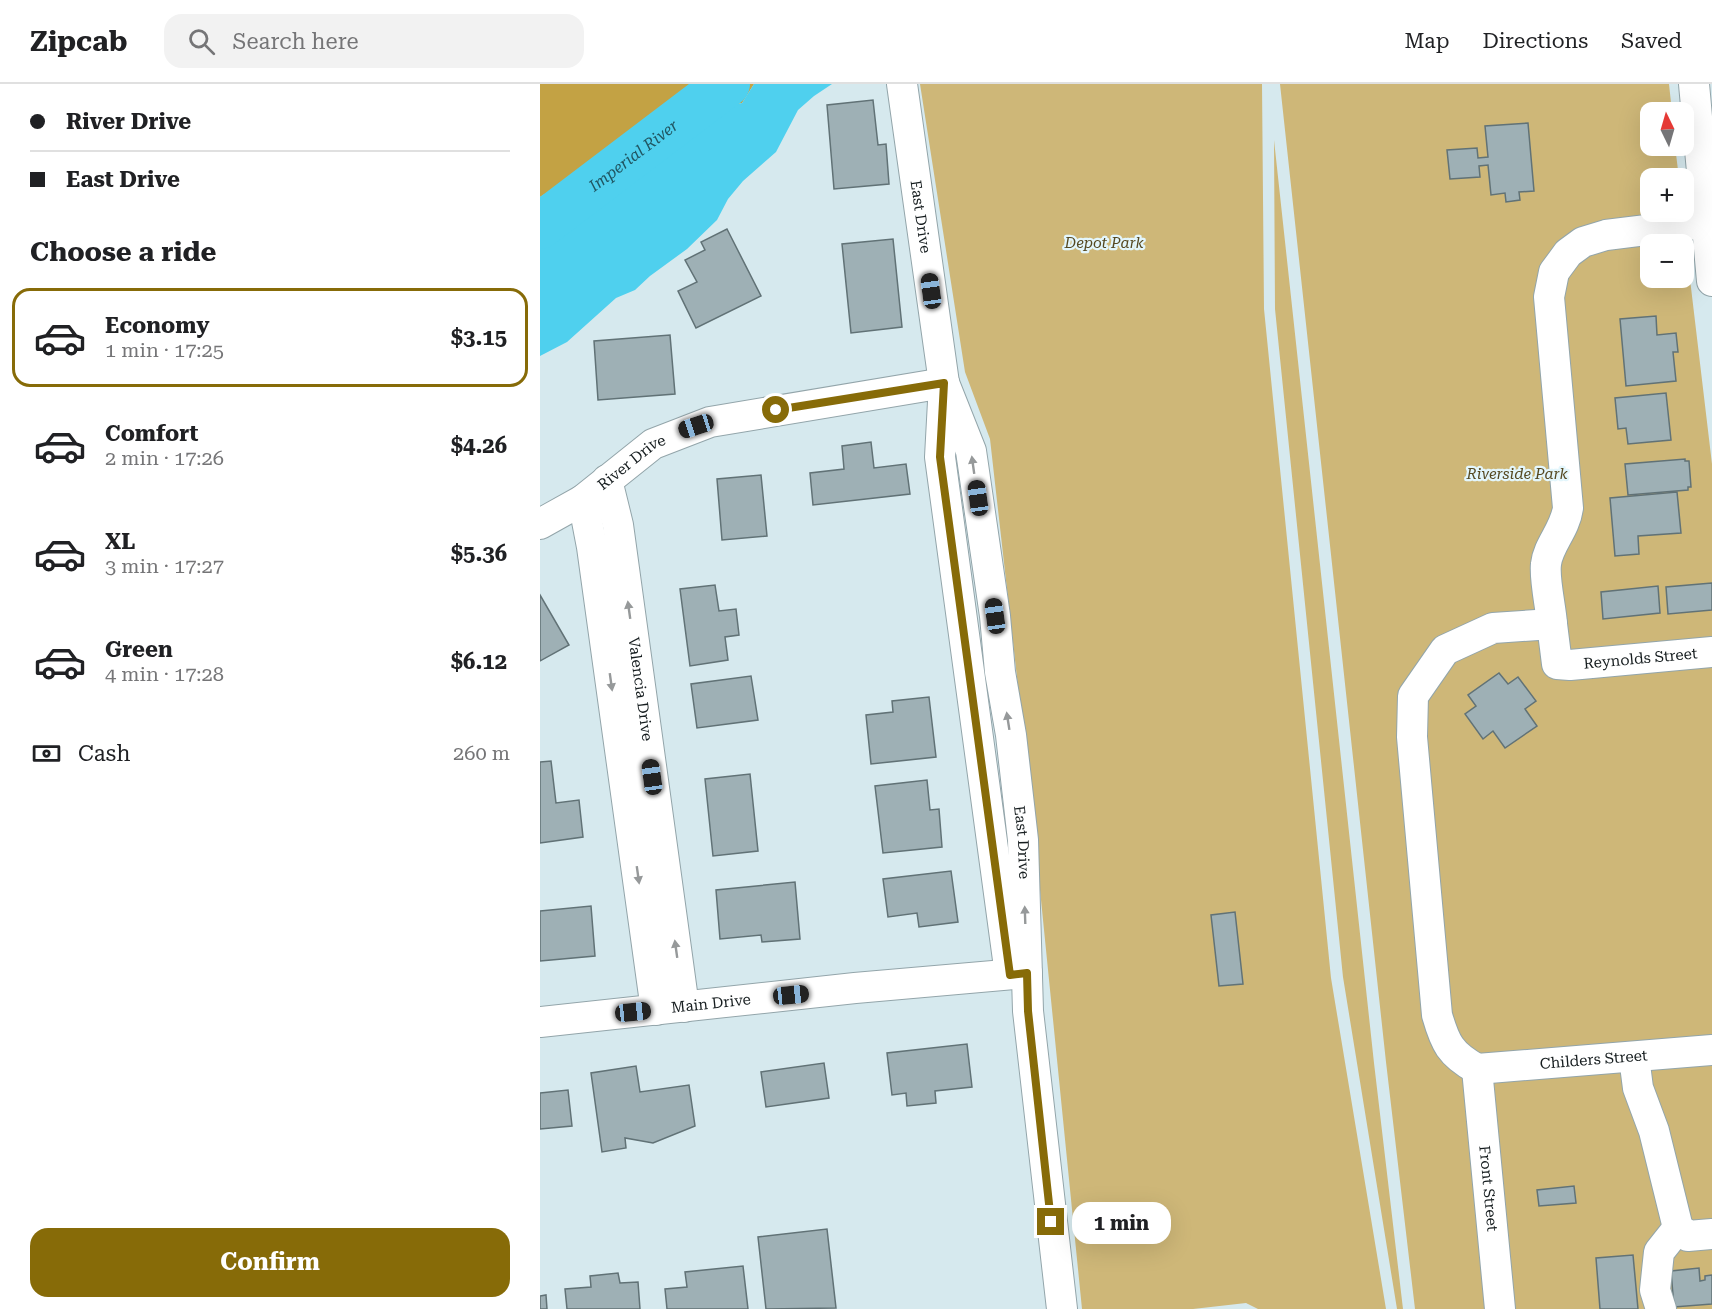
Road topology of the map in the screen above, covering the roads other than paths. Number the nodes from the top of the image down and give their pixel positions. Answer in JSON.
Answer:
{"nodes":[{"id":1,"x":902,"y":84,"type":"edge"},
{"id":2,"x":1694,"y":84,"type":"edge"},
{"id":3,"x":1709,"y":222,"type":"edge"},
{"id":4,"x":1712,"y":281,"type":"edge"},
{"id":5,"x":944,"y":383,"type":"junction"},
{"id":6,"x":607,"y":480,"type":"junction"},
{"id":7,"x":583,"y":500,"type":"junction"},
{"id":8,"x":540,"y":524,"type":"edge"},
{"id":9,"x":1552,"y":624,"type":"junction"},
{"id":10,"x":1712,"y":652,"type":"edge"},
{"id":11,"x":1018,"y":974,"type":"junction"},
{"id":12,"x":670,"y":1008,"type":"junction"},
{"id":13,"x":540,"y":1022,"type":"edge"},
{"id":14,"x":1712,"y":1050,"type":"edge"},
{"id":15,"x":1634,"y":1057,"type":"junction"},
{"id":16,"x":1477,"y":1069,"type":"junction"},
{"id":17,"x":1678,"y":1228,"type":"junction"},
{"id":18,"x":1712,"y":1234,"type":"edge"},
{"id":19,"x":1062,"y":1309,"type":"edge"},
{"id":20,"x":1500,"y":1309,"type":"edge"},
{"id":21,"x":1661,"y":1309,"type":"edge"}],
"edges":[{"from":1,"to":5,"type":"street","name":"East Drive"},
{"from":2,"to":3,"type":"street"},
{"from":3,"to":4,"type":"street"},
{"from":3,"to":9,"type":"street"},
{"from":5,"to":6,"type":"street","name":"River Drive"},
{"from":5,"to":11,"type":"street","name":"East Drive"},
{"from":6,"to":7,"type":"street","name":"River Drive"},
{"from":12,"to":6,"type":"street","name":"Valencia Drive","one_way":true},
{"from":7,"to":8,"type":"street","name":"River Drive"},
{"from":7,"to":12,"type":"street","name":"Valencia Drive","one_way":true},
{"from":9,"to":10,"type":"street","name":"Reynolds Street"},
{"from":9,"to":16,"type":"street"},
{"from":11,"to":12,"type":"street","name":"Main Drive"},
{"from":11,"to":19,"type":"street","name":"East Drive"},
{"from":12,"to":13,"type":"street","name":"Main Drive"},
{"from":14,"to":15,"type":"street","name":"Childers Street"},
{"from":15,"to":16,"type":"street","name":"Childers Street"},
{"from":15,"to":17,"type":"street"},
{"from":16,"to":20,"type":"street","name":"Front Street"},
{"from":17,"to":18,"type":"street"},
{"from":17,"to":21,"type":"street"}]}
